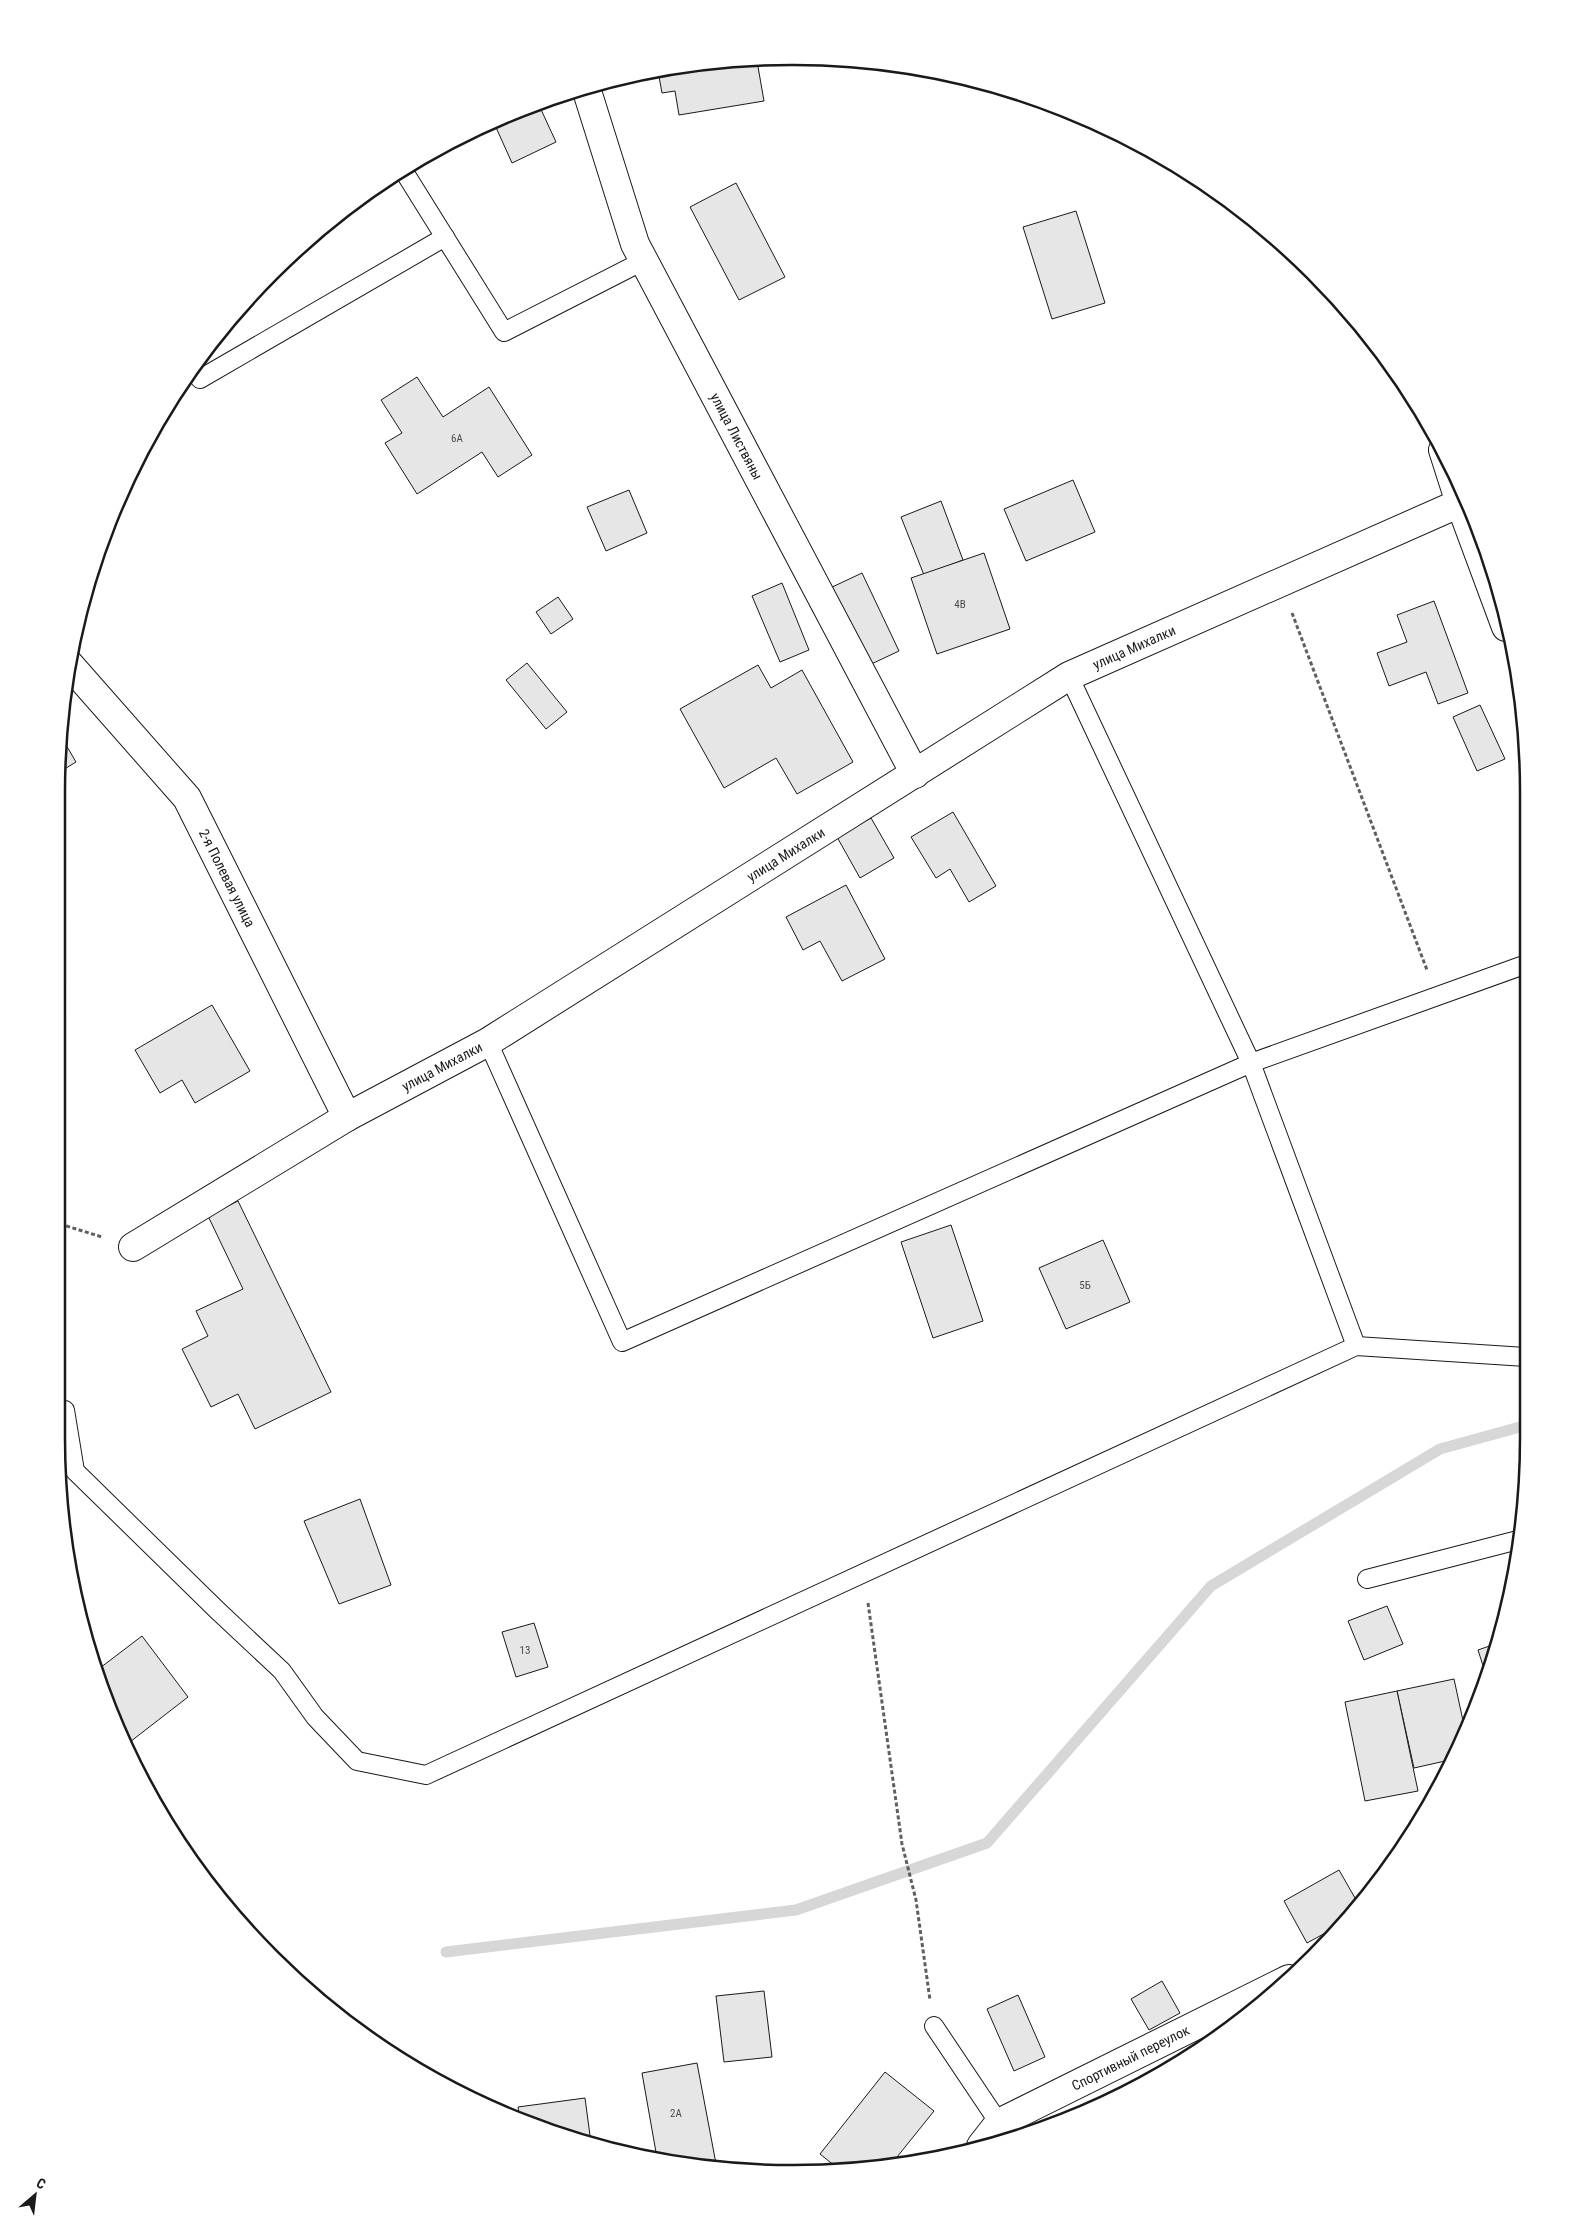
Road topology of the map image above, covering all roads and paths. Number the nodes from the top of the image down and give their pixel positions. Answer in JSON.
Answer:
{"nodes":[{"id":1,"x":588,"y":95,"type":"edge"},
{"id":2,"x":407,"y":176,"type":"edge"},
{"id":3,"x":445,"y":237,"type":"junction"},
{"id":4,"x":643,"y":261,"type":"junction"},
{"id":5,"x":197,"y":375,"type":"edge"},
{"id":6,"x":1460,"y":503,"type":"edge"},
{"id":7,"x":1460,"y":504,"type":"edge"},
{"id":8,"x":1482,"y":563,"type":"edge"},
{"id":9,"x":1280,"y":582,"type":"junction"},
{"id":10,"x":76,"y":671,"type":"edge"},
{"id":11,"x":1069,"y":676,"type":"junction"},
{"id":12,"x":915,"y":774,"type":"junction"},
{"id":13,"x":1520,"y":966,"type":"edge"},
{"id":14,"x":1437,"y":996,"type":"junction"},
{"id":15,"x":488,"y":1042,"type":"junction"},
{"id":16,"x":1251,"y":1063,"type":"junction"},
{"id":17,"x":346,"y":1118,"type":"junction"},
{"id":18,"x":65,"y":1226,"type":"edge"},
{"id":19,"x":133,"y":1247,"type":"joint"},
{"id":20,"x":1356,"y":1346,"type":"junction"},
{"id":21,"x":1520,"y":1357,"type":"edge"},
{"id":22,"x":65,"y":1410,"type":"dead end"},
{"id":23,"x":1512,"y":1541,"type":"edge"},
{"id":24,"x":864,"y":1573,"type":"junction"},
{"id":25,"x":1367,"y":1580,"type":"dead end"},
{"id":26,"x":1259,"y":1995,"type":"edge"},
{"id":27,"x":934,"y":2026,"type":"joint"},
{"id":28,"x":999,"y":2123,"type":"junction"},
{"id":29,"x":987,"y":2138,"type":"edge"}],
"edges":[{"from":1,"to":4,"type":"street","name":"улица Листвяны"},
{"from":2,"to":3,"type":"lane"},
{"from":3,"to":4,"type":"lane"},
{"from":3,"to":5,"type":"lane"},
{"from":4,"to":12,"type":"street","name":"улица Листвяны"},
{"from":6,"to":9,"type":"street","name":"улица Михалки"},
{"from":7,"to":8,"type":"street"},
{"from":9,"to":11,"type":"street","name":"улица Михалки"},
{"from":9,"to":14,"type":"path"},
{"from":10,"to":17,"type":"street","name":"2-я Полевая улица"},
{"from":11,"to":12,"type":"street","name":"улица Михалки"},
{"from":11,"to":16,"type":"lane"},
{"from":12,"to":15,"type":"street","name":"улица Михалки"},
{"from":13,"to":14,"type":"lane"},
{"from":14,"to":16,"type":"lane"},
{"from":15,"to":16,"type":"lane"},
{"from":15,"to":17,"type":"street","name":"улица Михалки"},
{"from":16,"to":20,"type":"lane"},
{"from":17,"to":19,"type":"street","name":"улица Михалки"},
{"from":18,"to":19,"type":"path"},
{"from":20,"to":21,"type":"lane"},
{"from":20,"to":24,"type":"lane"},
{"from":22,"to":24,"type":"lane"},
{"from":23,"to":25,"type":"lane"},
{"from":24,"to":27,"type":"path"},
{"from":26,"to":28,"type":"street","name":"Спортивный переулок"},
{"from":27,"to":28,"type":"lane"},
{"from":28,"to":29,"type":"street","name":"Спортивный переулок"}]}
